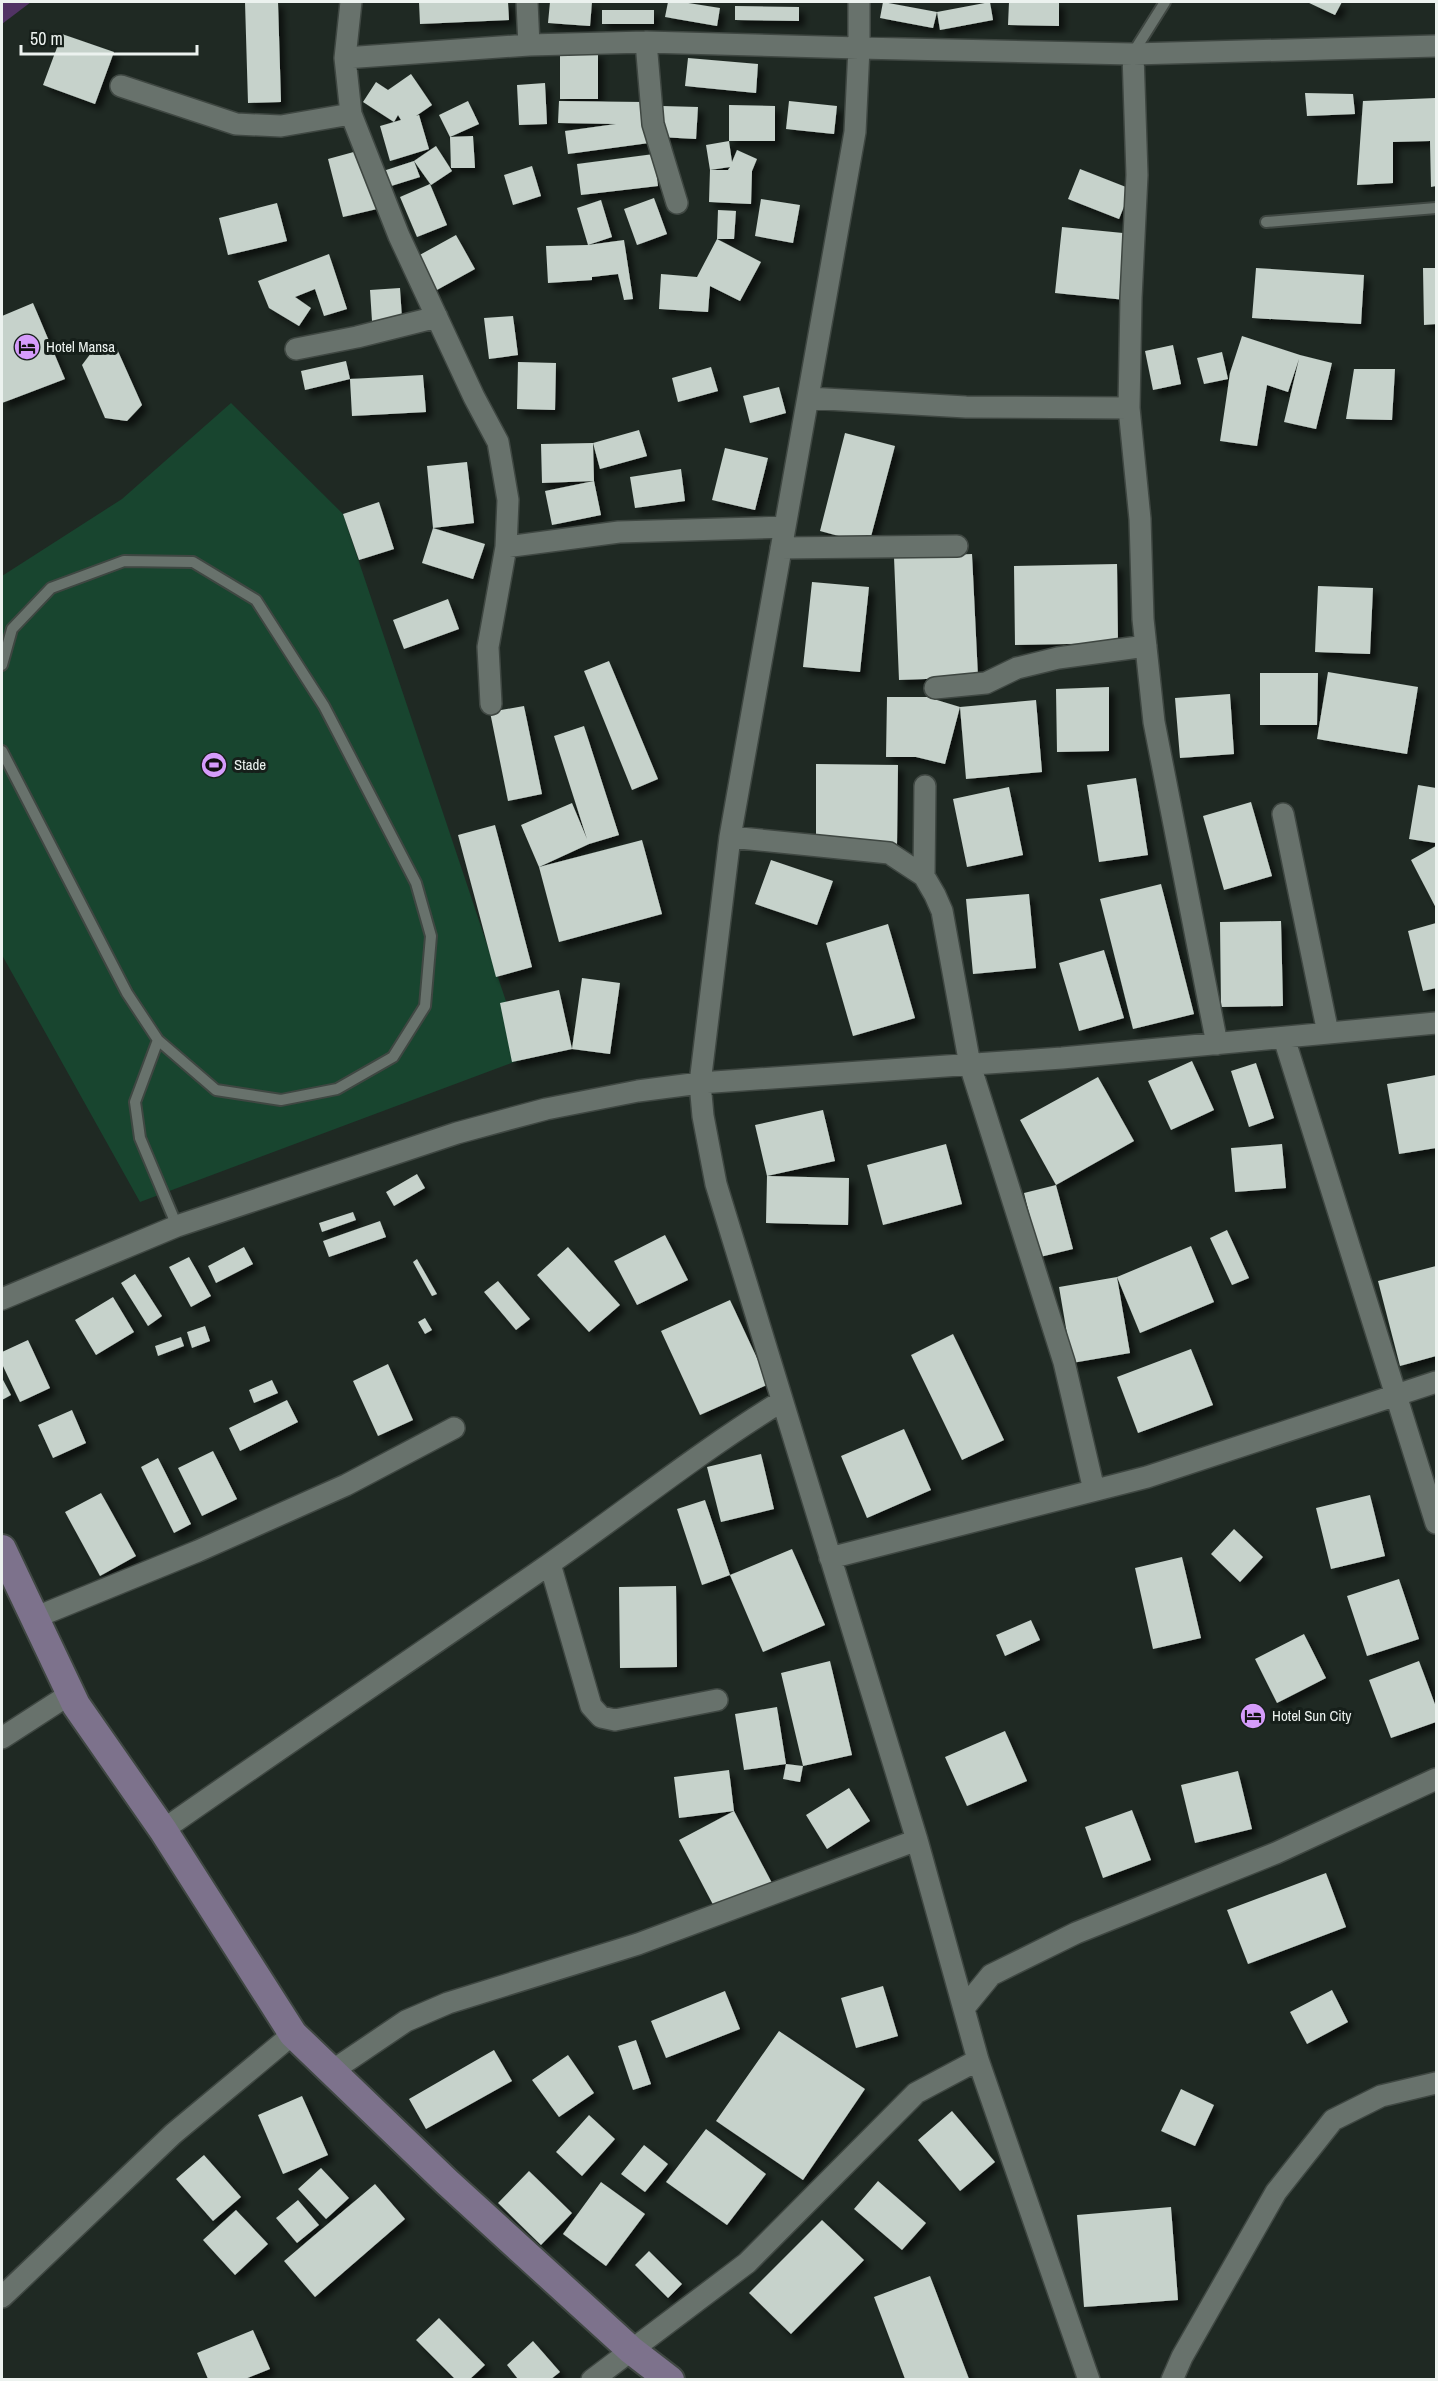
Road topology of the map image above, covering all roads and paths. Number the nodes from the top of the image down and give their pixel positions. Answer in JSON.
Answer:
{"nodes":[{"id":1,"x":351,"y":2,"type":"edge"},
{"id":2,"x":527,"y":2,"type":"edge"},
{"id":3,"x":859,"y":2,"type":"edge"},
{"id":4,"x":1165,"y":2,"type":"edge"},
{"id":5,"x":646,"y":42,"type":"junction"},
{"id":6,"x":529,"y":45,"type":"junction"},
{"id":7,"x":1437,"y":46,"type":"edge"},
{"id":8,"x":859,"y":48,"type":"junction"},
{"id":9,"x":1132,"y":54,"type":"junction"},
{"id":10,"x":345,"y":58,"type":"junction"},
{"id":11,"x":121,"y":86,"type":"dead end"},
{"id":12,"x":351,"y":114,"type":"junction"},
{"id":13,"x":677,"y":203,"type":"dead end"},
{"id":14,"x":1437,"y":208,"type":"edge"},
{"id":15,"x":1266,"y":222,"type":"dead end"},
{"id":16,"x":437,"y":318,"type":"junction"},
{"id":17,"x":296,"y":349,"type":"dead end"},
{"id":18,"x":808,"y":398,"type":"junction"},
{"id":19,"x":1129,"y":408,"type":"junction"},
{"id":20,"x":785,"y":527,"type":"junction"},
{"id":21,"x":957,"y":546,"type":"dead end"},
{"id":22,"x":506,"y":548,"type":"junction"},
{"id":23,"x":781,"y":548,"type":"junction"},
{"id":24,"x":1146,"y":646,"type":"junction"},
{"id":25,"x":2,"y":665,"type":"edge"},
{"id":26,"x":935,"y":688,"type":"dead end"},
{"id":27,"x":491,"y":704,"type":"dead end"},
{"id":28,"x":2,"y":751,"type":"edge"},
{"id":29,"x":925,"y":786,"type":"dead end"},
{"id":30,"x":1283,"y":814,"type":"dead end"},
{"id":31,"x":730,"y":837,"type":"junction"},
{"id":32,"x":924,"y":876,"type":"junction"},
{"id":33,"x":1437,"y":1023,"type":"edge"},
{"id":34,"x":1328,"y":1034,"type":"junction"},
{"id":35,"x":1284,"y":1038,"type":"junction"},
{"id":36,"x":158,"y":1040,"type":"junction"},
{"id":37,"x":1217,"y":1044,"type":"junction"},
{"id":38,"x":970,"y":1065,"type":"junction"},
{"id":39,"x":700,"y":1083,"type":"junction"},
{"id":40,"x":177,"y":1226,"type":"junction"},
{"id":41,"x":2,"y":1299,"type":"edge"},
{"id":42,"x":1437,"y":1382,"type":"edge"},
{"id":43,"x":1395,"y":1394,"type":"junction"},
{"id":44,"x":782,"y":1401,"type":"junction"},
{"id":45,"x":454,"y":1428,"type":"dead end"},
{"id":46,"x":1094,"y":1491,"type":"junction"},
{"id":47,"x":1437,"y":1523,"type":"edge"},
{"id":48,"x":2,"y":1549,"type":"edge"},
{"id":49,"x":830,"y":1558,"type":"junction"},
{"id":50,"x":550,"y":1564,"type":"junction"},
{"id":51,"x":34,"y":1618,"type":"junction"},
{"id":52,"x":70,"y":1694,"type":"junction"},
{"id":53,"x":717,"y":1700,"type":"dead end"},
{"id":54,"x":2,"y":1738,"type":"edge"},
{"id":55,"x":1437,"y":1779,"type":"edge"},
{"id":56,"x":163,"y":1830,"type":"junction"},
{"id":57,"x":917,"y":1840,"type":"junction"},
{"id":58,"x":964,"y":2008,"type":"junction"},
{"id":59,"x":293,"y":2034,"type":"junction"},
{"id":60,"x":978,"y":2060,"type":"junction"},
{"id":61,"x":332,"y":2071,"type":"junction"},
{"id":62,"x":1437,"y":2083,"type":"edge"},
{"id":63,"x":2,"y":2297,"type":"edge"},
{"id":64,"x":631,"y":2350,"type":"junction"},
{"id":65,"x":592,"y":2379,"type":"edge"},
{"id":66,"x":670,"y":2379,"type":"edge"},
{"id":67,"x":1089,"y":2379,"type":"edge"},
{"id":68,"x":1172,"y":2379,"type":"edge"}],
"edges":[{"from":1,"to":10,"type":"street"},
{"from":2,"to":6,"type":"street"},
{"from":3,"to":8,"type":"street"},
{"from":4,"to":9,"type":"lane"},
{"from":5,"to":6,"type":"street"},
{"from":5,"to":8,"type":"street"},
{"from":5,"to":13,"type":"street"},
{"from":6,"to":10,"type":"street"},
{"from":7,"to":9,"type":"street"},
{"from":8,"to":9,"type":"street"},
{"from":8,"to":18,"type":"street"},
{"from":9,"to":19,"type":"street"},
{"from":10,"to":12,"type":"street"},
{"from":11,"to":12,"type":"street"},
{"from":12,"to":16,"type":"street"},
{"from":14,"to":15,"type":"lane"},
{"from":16,"to":17,"type":"street"},
{"from":16,"to":22,"type":"street"},
{"from":18,"to":19,"type":"street"},
{"from":18,"to":20,"type":"street"},
{"from":19,"to":24,"type":"street"},
{"from":20,"to":22,"type":"street"},
{"from":20,"to":23,"type":"street"},
{"from":21,"to":23,"type":"street"},
{"from":22,"to":27,"type":"street"},
{"from":23,"to":31,"type":"street"},
{"from":24,"to":26,"type":"street"},
{"from":24,"to":37,"type":"street"},
{"from":25,"to":36,"type":"lane"},
{"from":28,"to":36,"type":"lane"},
{"from":29,"to":32,"type":"street"},
{"from":30,"to":34,"type":"street"},
{"from":31,"to":32,"type":"street"},
{"from":31,"to":39,"type":"street"},
{"from":32,"to":38,"type":"street"},
{"from":33,"to":34,"type":"street"},
{"from":34,"to":35,"type":"street"},
{"from":35,"to":37,"type":"street"},
{"from":35,"to":43,"type":"street"},
{"from":36,"to":40,"type":"lane"},
{"from":37,"to":38,"type":"street"},
{"from":38,"to":39,"type":"street"},
{"from":38,"to":46,"type":"street"},
{"from":39,"to":40,"type":"street"},
{"from":39,"to":44,"type":"street"},
{"from":40,"to":41,"type":"street"},
{"from":42,"to":43,"type":"street"},
{"from":43,"to":46,"type":"street"},
{"from":43,"to":47,"type":"street"},
{"from":44,"to":49,"type":"street"},
{"from":44,"to":50,"type":"street"},
{"from":45,"to":51,"type":"street"},
{"from":46,"to":49,"type":"street"},
{"from":48,"to":51,"type":"main road"},
{"from":49,"to":57,"type":"street"},
{"from":50,"to":53,"type":"street"},
{"from":50,"to":56,"type":"street"},
{"from":51,"to":52,"type":"main road"},
{"from":52,"to":54,"type":"street"},
{"from":52,"to":56,"type":"main road"},
{"from":55,"to":58,"type":"street"},
{"from":56,"to":59,"type":"main road"},
{"from":57,"to":58,"type":"street"},
{"from":57,"to":61,"type":"street"},
{"from":58,"to":60,"type":"street"},
{"from":59,"to":61,"type":"main road"},
{"from":59,"to":63,"type":"street"},
{"from":60,"to":64,"type":"street"},
{"from":60,"to":67,"type":"street"},
{"from":61,"to":64,"type":"main road"},
{"from":62,"to":68,"type":"street"},
{"from":64,"to":65,"type":"street"},
{"from":64,"to":66,"type":"main road"}]}
